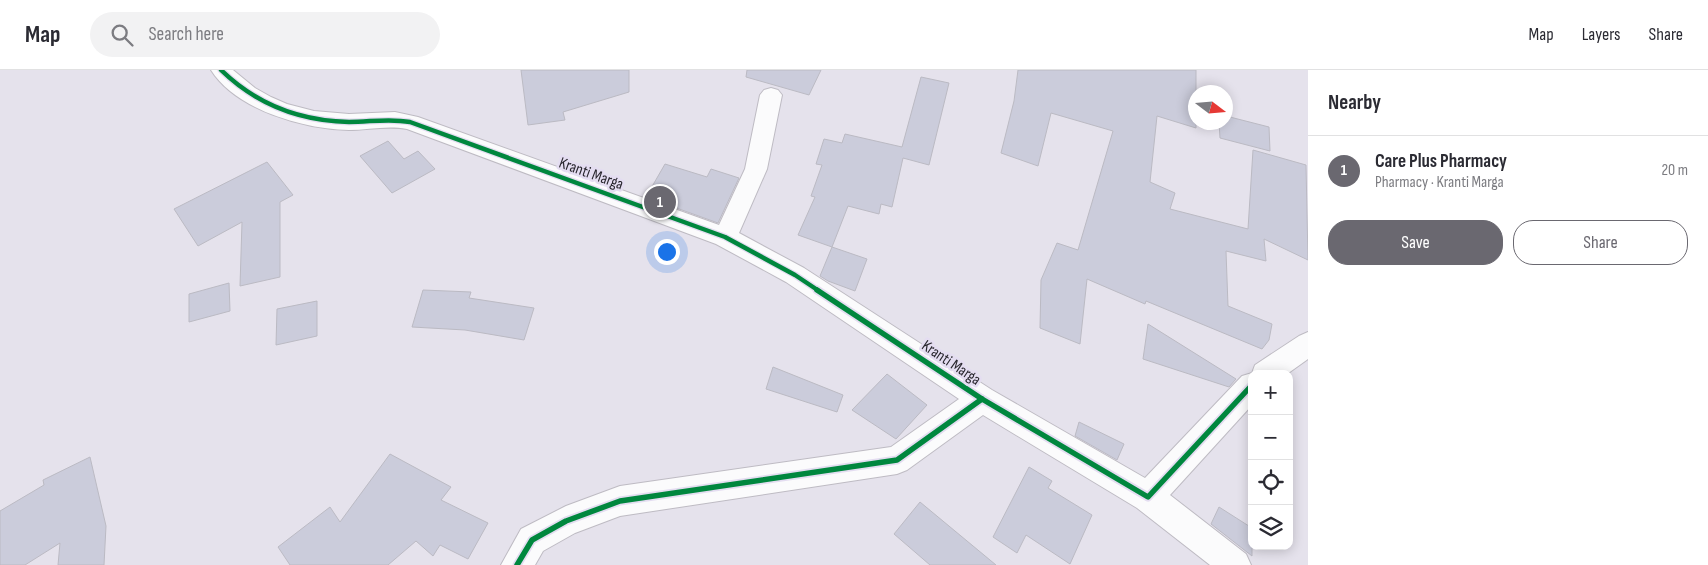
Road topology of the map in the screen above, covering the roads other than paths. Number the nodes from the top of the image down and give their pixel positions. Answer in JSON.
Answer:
{"nodes":[{"id":1,"x":221,"y":70,"type":"edge"},
{"id":2,"x":771,"y":95,"type":"dead end"},
{"id":3,"x":725,"y":237,"type":"junction"},
{"id":4,"x":1308,"y":344,"type":"edge"},
{"id":5,"x":1271,"y":370,"type":"edge"},
{"id":6,"x":1248,"y":389,"type":"edge"},
{"id":7,"x":982,"y":399,"type":"junction"},
{"id":8,"x":1148,"y":497,"type":"junction"},
{"id":9,"x":517,"y":565,"type":"edge"},
{"id":10,"x":1235,"y":565,"type":"edge"}],
"edges":[{"from":1,"to":3,"type":"street","name":"Kranti Marga"},
{"from":2,"to":3,"type":"street"},
{"from":3,"to":7,"type":"street","name":"Kranti Marga"},
{"from":4,"to":5,"type":"street"},
{"from":6,"to":8,"type":"street"},
{"from":7,"to":8,"type":"street","name":"Kranti Marga"},
{"from":7,"to":9,"type":"street"},
{"from":8,"to":10,"type":"street","name":"Kranti Marga"}]}
